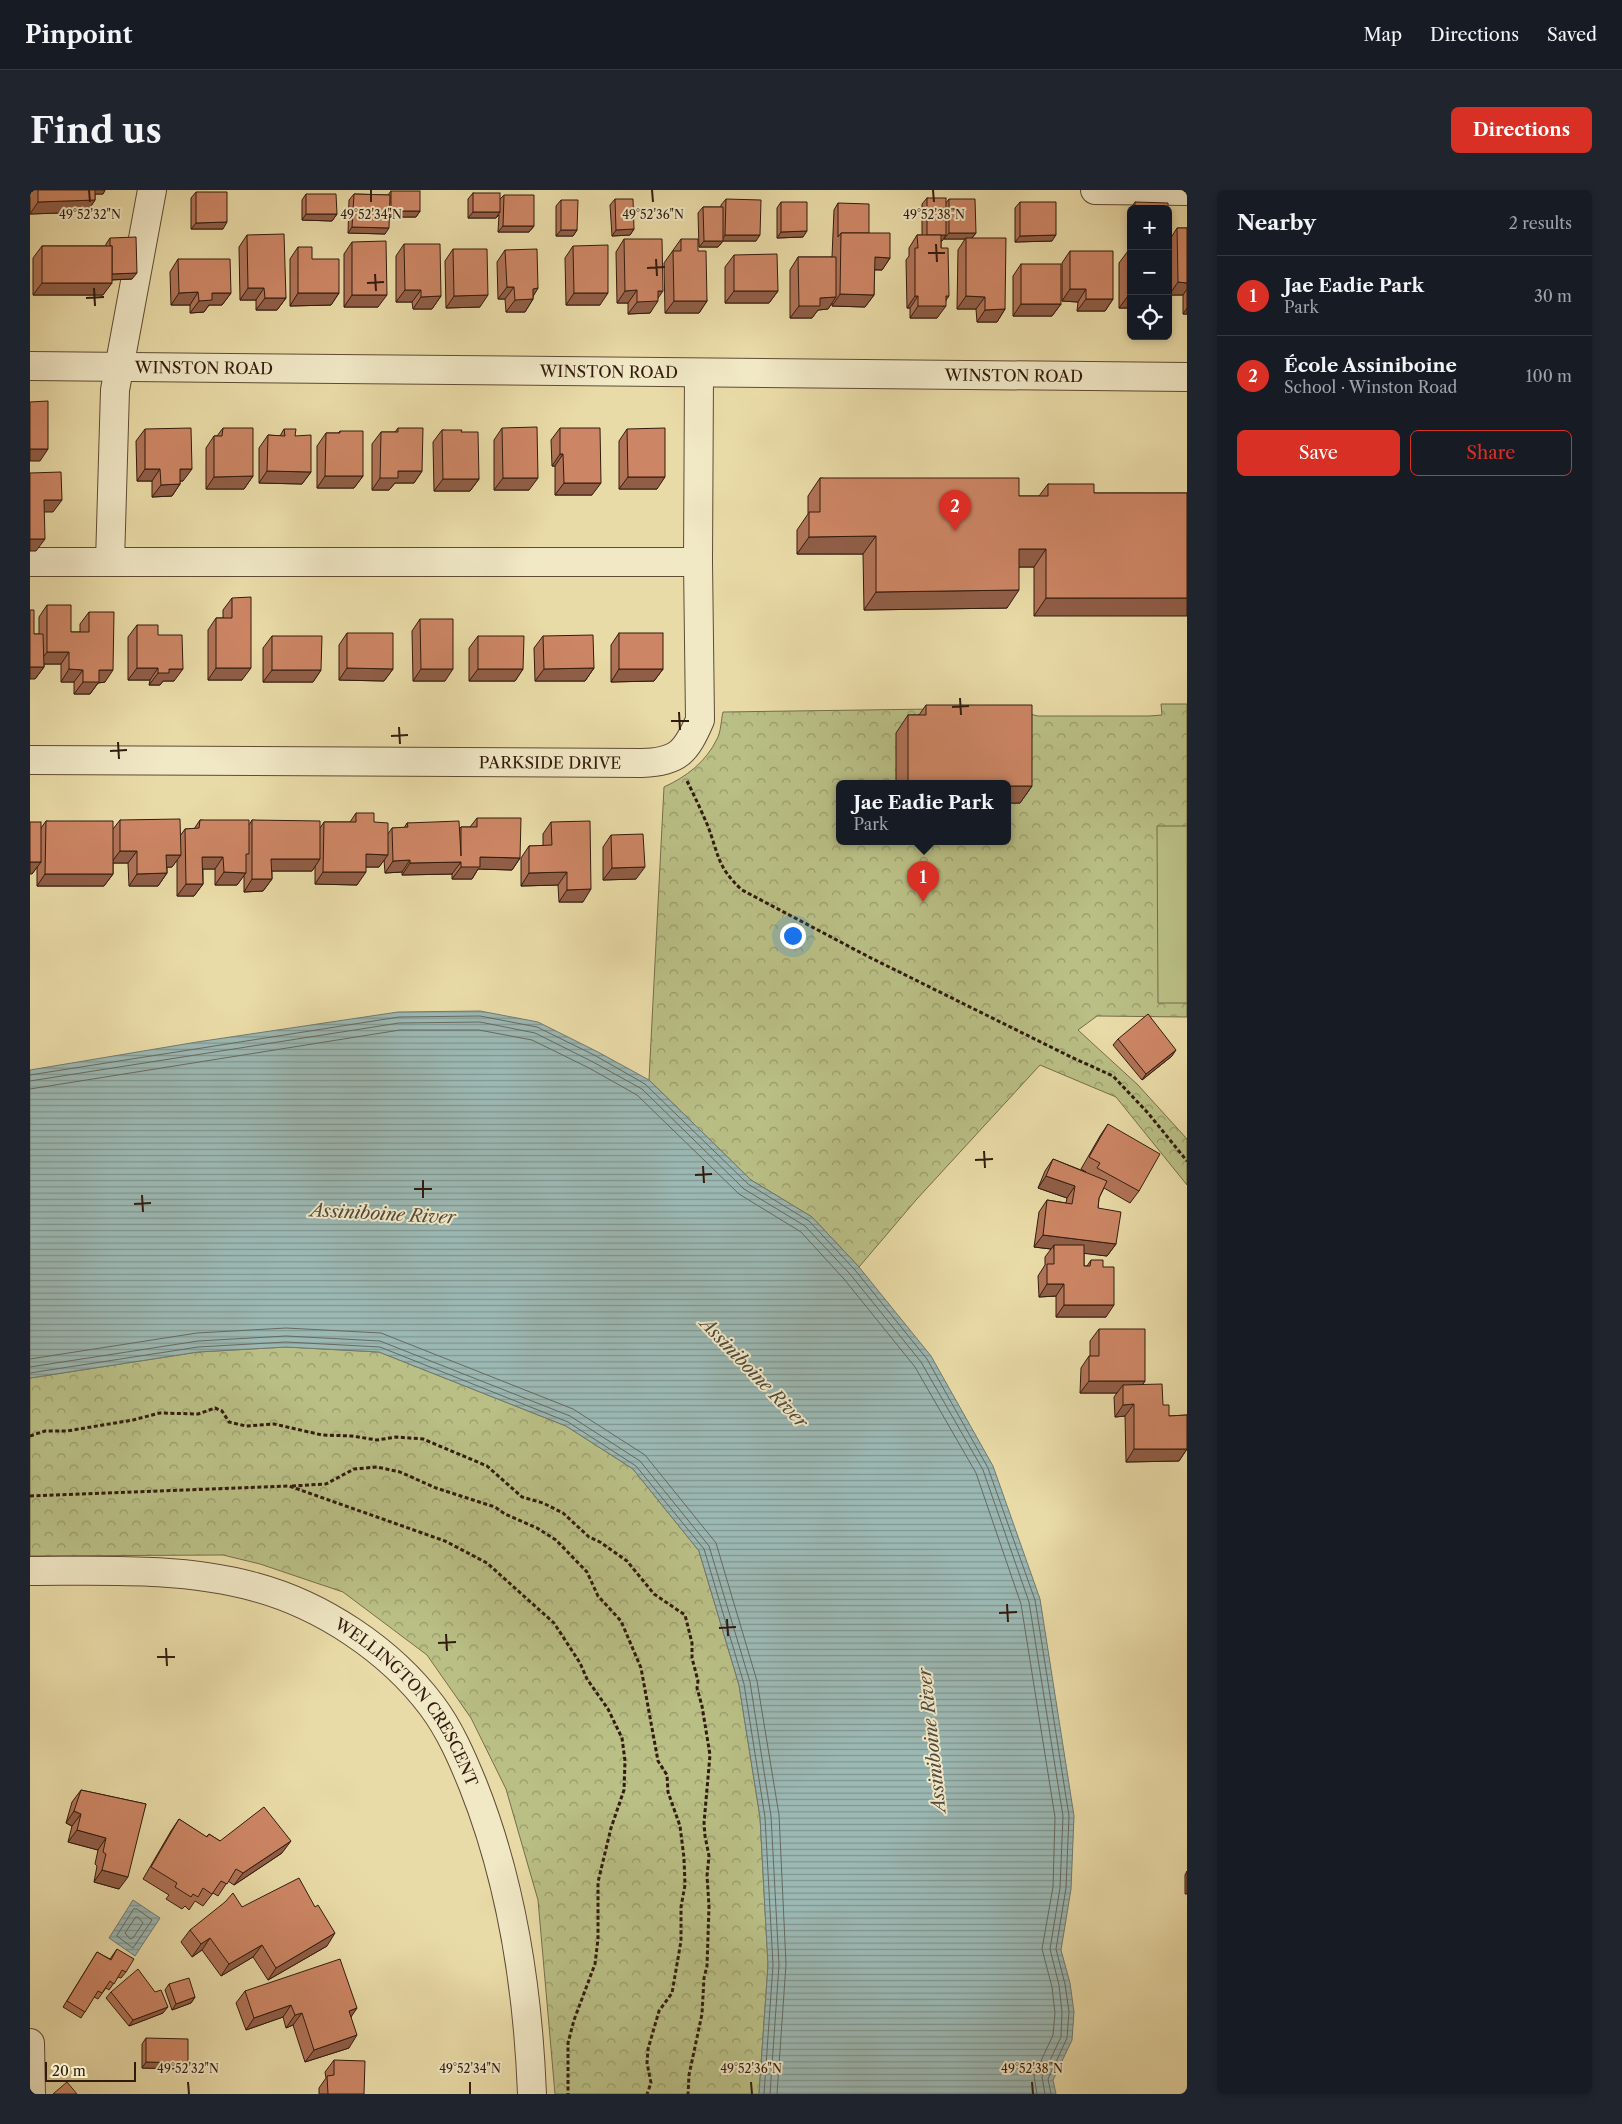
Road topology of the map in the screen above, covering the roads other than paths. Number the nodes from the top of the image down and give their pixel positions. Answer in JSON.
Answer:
{"nodes":[{"id":1,"x":152,"y":190,"type":"edge"},
{"id":2,"x":1095,"y":190,"type":"edge"},
{"id":3,"x":1187,"y":191,"type":"edge"},
{"id":4,"x":30,"y":366,"type":"edge"},
{"id":5,"x":120,"y":367,"type":"junction"},
{"id":6,"x":699,"y":372,"type":"junction"},
{"id":7,"x":1187,"y":377,"type":"edge"},
{"id":8,"x":30,"y":562,"type":"edge"},
{"id":9,"x":110,"y":562,"type":"junction"},
{"id":10,"x":698,"y":562,"type":"junction"},
{"id":11,"x":30,"y":760,"type":"edge"},
{"id":12,"x":30,"y":1571,"type":"edge"},
{"id":13,"x":30,"y":2043,"type":"edge"},
{"id":14,"x":31,"y":2094,"type":"edge"},
{"id":15,"x":532,"y":2094,"type":"edge"}],
"edges":[{"from":1,"to":5,"type":"street"},
{"from":2,"to":3,"type":"street"},
{"from":4,"to":5,"type":"street","name":"WINSTON ROAD"},
{"from":5,"to":6,"type":"street","name":"WINSTON ROAD"},
{"from":5,"to":9,"type":"street"},
{"from":6,"to":7,"type":"street","name":"WINSTON ROAD"},
{"from":6,"to":10,"type":"street"},
{"from":8,"to":9,"type":"street"},
{"from":9,"to":10,"type":"street"},
{"from":10,"to":11,"type":"street","name":"PARKSIDE DRIVE"},
{"from":12,"to":15,"type":"street","name":"WELLINGTON CRESCENT"},
{"from":13,"to":14,"type":"street"}]}
